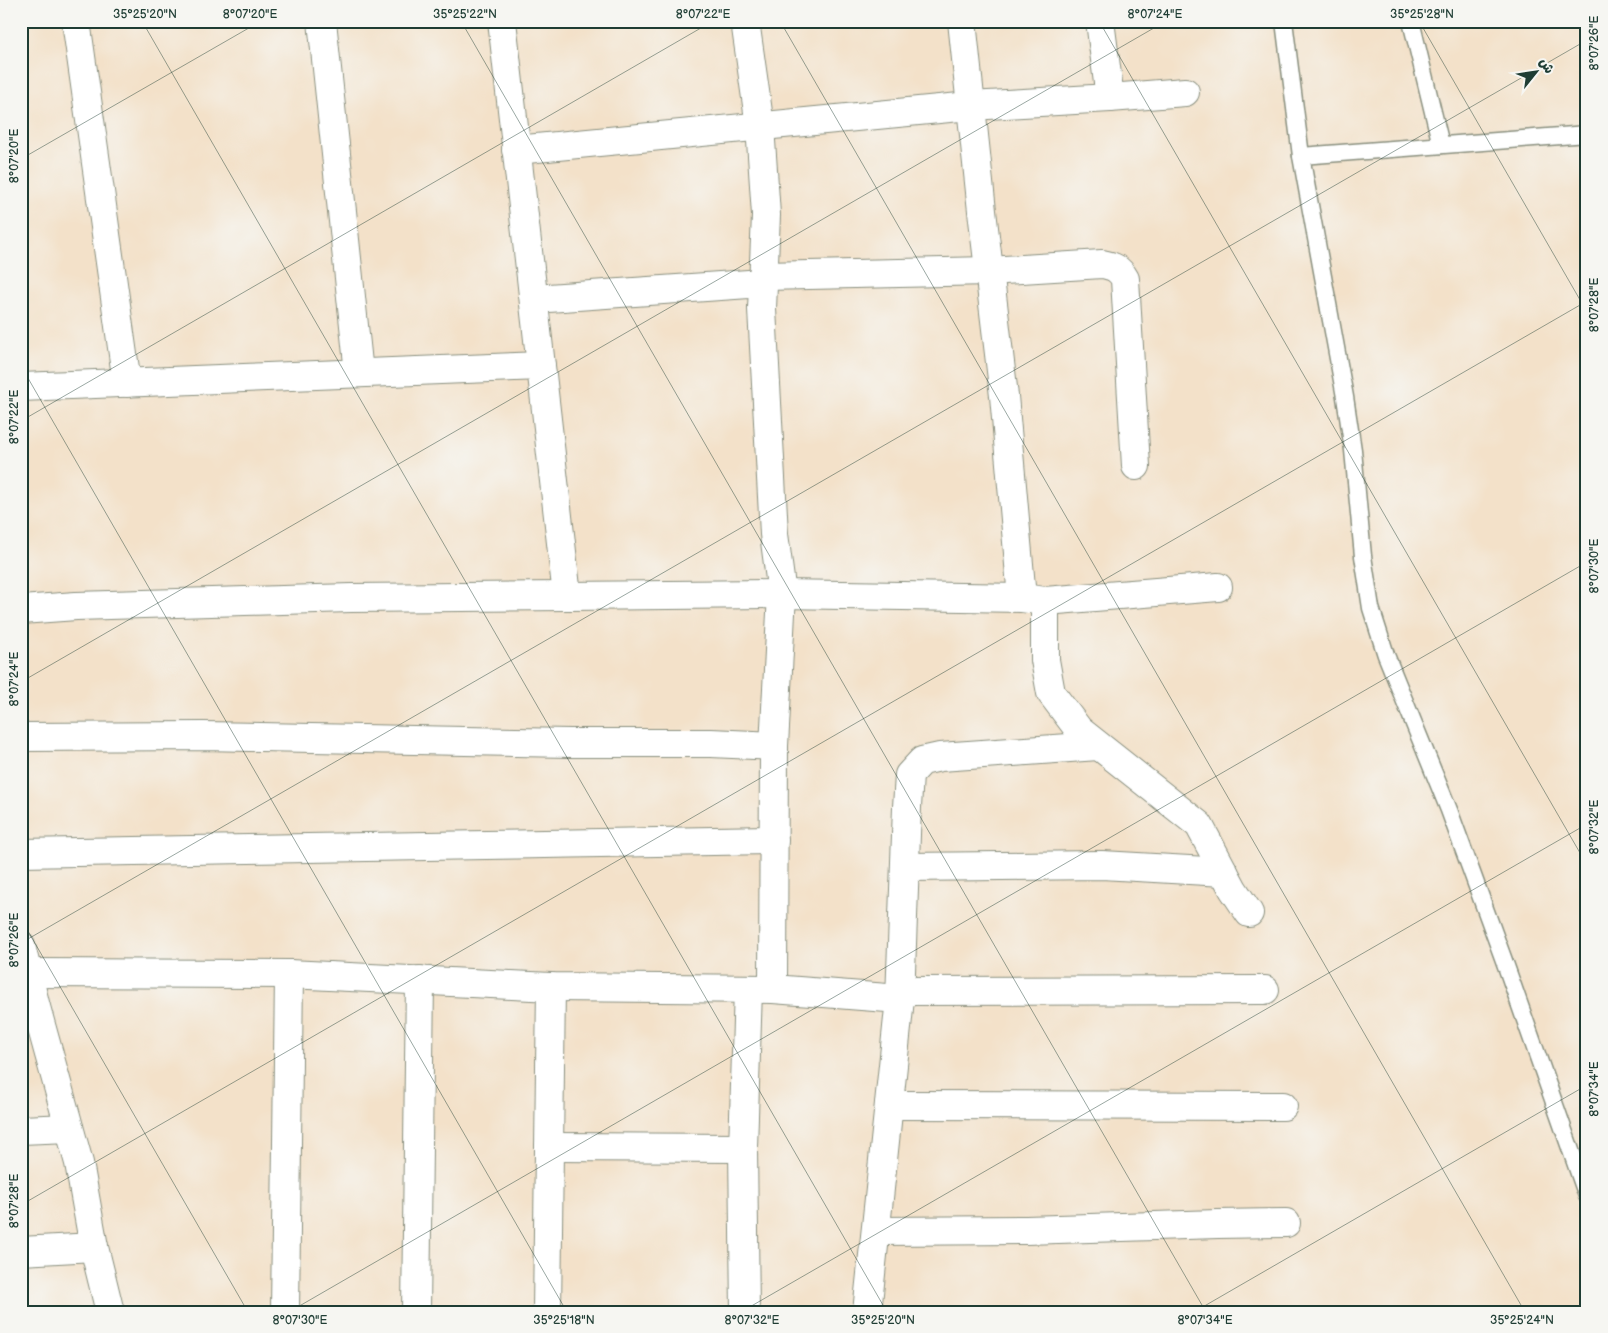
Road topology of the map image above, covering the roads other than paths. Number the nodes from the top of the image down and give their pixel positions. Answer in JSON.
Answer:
{"nodes":[{"id":1,"x":76,"y":21,"type":"edge"},
{"id":2,"x":322,"y":21,"type":"edge"},
{"id":3,"x":502,"y":21,"type":"edge"},
{"id":4,"x":745,"y":21,"type":"edge"},
{"id":5,"x":962,"y":21,"type":"edge"},
{"id":6,"x":1100,"y":21,"type":"edge"},
{"id":7,"x":1284,"y":21,"type":"edge"},
{"id":8,"x":1411,"y":21,"type":"edge"},
{"id":9,"x":1185,"y":92,"type":"dead end"},
{"id":10,"x":1110,"y":98,"type":"junction"},
{"id":11,"x":970,"y":106,"type":"junction"},
{"id":12,"x":760,"y":126,"type":"junction"},
{"id":13,"x":1587,"y":134,"type":"edge"},
{"id":14,"x":1441,"y":145,"type":"junction"},
{"id":15,"x":516,"y":150,"type":"junction"},
{"id":16,"x":1301,"y":156,"type":"junction"},
{"id":17,"x":989,"y":271,"type":"junction"},
{"id":18,"x":764,"y":280,"type":"junction"},
{"id":19,"x":534,"y":299,"type":"junction"},
{"id":20,"x":541,"y":366,"type":"junction"},
{"id":21,"x":359,"y":374,"type":"junction"},
{"id":22,"x":127,"y":383,"type":"junction"},
{"id":23,"x":21,"y":387,"type":"edge"},
{"id":24,"x":1136,"y":466,"type":"dead end"},
{"id":25,"x":1218,"y":587,"type":"dead end"},
{"id":26,"x":782,"y":594,"type":"junction"},
{"id":27,"x":568,"y":596,"type":"junction"},
{"id":28,"x":1033,"y":600,"type":"junction"},
{"id":29,"x":21,"y":610,"type":"edge"},
{"id":30,"x":21,"y":737,"type":"edge"},
{"id":31,"x":774,"y":746,"type":"junction"},
{"id":32,"x":1098,"y":746,"type":"junction"},
{"id":33,"x":774,"y":840,"type":"junction"},
{"id":34,"x":21,"y":853,"type":"edge"},
{"id":35,"x":905,"y":867,"type":"junction"},
{"id":36,"x":1224,"y":872,"type":"junction"},
{"id":37,"x":1249,"y":913,"type":"dead end"},
{"id":38,"x":21,"y":946,"type":"edge"},
{"id":39,"x":28,"y":973,"type":"junction"},
{"id":40,"x":289,"y":974,"type":"junction"},
{"id":41,"x":420,"y":980,"type":"junction"},
{"id":42,"x":551,"y":987,"type":"junction"},
{"id":43,"x":761,"y":989,"type":"junction"},
{"id":44,"x":1265,"y":990,"type":"dead end"},
{"id":45,"x":900,"y":995,"type":"junction"},
{"id":46,"x":28,"y":1007,"type":"edge"},
{"id":47,"x":889,"y":1106,"type":"junction"},
{"id":48,"x":1283,"y":1106,"type":"dead end"},
{"id":49,"x":69,"y":1128,"type":"junction"},
{"id":50,"x":21,"y":1130,"type":"edge"},
{"id":51,"x":549,"y":1147,"type":"junction"},
{"id":52,"x":743,"y":1148,"type":"junction"},
{"id":53,"x":1587,"y":1196,"type":"edge"},
{"id":54,"x":1286,"y":1223,"type":"dead end"},
{"id":55,"x":876,"y":1232,"type":"junction"},
{"id":56,"x":94,"y":1247,"type":"junction"},
{"id":57,"x":21,"y":1251,"type":"edge"},
{"id":58,"x":110,"y":1312,"type":"edge"},
{"id":59,"x":285,"y":1312,"type":"edge"},
{"id":60,"x":416,"y":1312,"type":"edge"},
{"id":61,"x":547,"y":1312,"type":"edge"},
{"id":62,"x":745,"y":1312,"type":"edge"},
{"id":63,"x":867,"y":1312,"type":"edge"}],
"edges":[{"from":1,"to":22,"type":"street"},
{"from":2,"to":21,"type":"street"},
{"from":3,"to":15,"type":"street"},
{"from":4,"to":12,"type":"street"},
{"from":5,"to":11,"type":"street"},
{"from":6,"to":10,"type":"street"},
{"from":7,"to":16,"type":"lane"},
{"from":8,"to":14,"type":"lane"},
{"from":9,"to":10,"type":"street"},
{"from":10,"to":11,"type":"street"},
{"from":11,"to":12,"type":"street"},
{"from":11,"to":17,"type":"street"},
{"from":12,"to":15,"type":"street"},
{"from":12,"to":18,"type":"street"},
{"from":13,"to":14,"type":"lane"},
{"from":14,"to":16,"type":"lane"},
{"from":15,"to":19,"type":"street"},
{"from":16,"to":53,"type":"lane"},
{"from":17,"to":18,"type":"street"},
{"from":17,"to":24,"type":"street"},
{"from":17,"to":28,"type":"street"},
{"from":18,"to":19,"type":"street"},
{"from":18,"to":26,"type":"street"},
{"from":19,"to":20,"type":"street"},
{"from":20,"to":21,"type":"street"},
{"from":20,"to":27,"type":"street"},
{"from":21,"to":22,"type":"street"},
{"from":22,"to":23,"type":"street"},
{"from":25,"to":28,"type":"street"},
{"from":26,"to":27,"type":"street"},
{"from":26,"to":28,"type":"street"},
{"from":26,"to":31,"type":"street"},
{"from":27,"to":29,"type":"street"},
{"from":28,"to":32,"type":"street"},
{"from":30,"to":31,"type":"street"},
{"from":31,"to":33,"type":"street"},
{"from":32,"to":35,"type":"street"},
{"from":32,"to":36,"type":"street"},
{"from":33,"to":34,"type":"street"},
{"from":33,"to":43,"type":"street"},
{"from":35,"to":36,"type":"street"},
{"from":35,"to":45,"type":"street"},
{"from":36,"to":37,"type":"street"},
{"from":38,"to":39,"type":"street"},
{"from":39,"to":40,"type":"street"},
{"from":39,"to":46,"type":"street"},
{"from":40,"to":41,"type":"street"},
{"from":40,"to":59,"type":"street"},
{"from":41,"to":42,"type":"street"},
{"from":41,"to":60,"type":"street"},
{"from":42,"to":43,"type":"street"},
{"from":42,"to":51,"type":"street"},
{"from":43,"to":45,"type":"street"},
{"from":43,"to":52,"type":"street"},
{"from":44,"to":45,"type":"street"},
{"from":45,"to":47,"type":"street"},
{"from":46,"to":49,"type":"street"},
{"from":47,"to":48,"type":"street"},
{"from":47,"to":55,"type":"street"},
{"from":49,"to":50,"type":"street"},
{"from":49,"to":56,"type":"street"},
{"from":51,"to":52,"type":"street"},
{"from":51,"to":61,"type":"street"},
{"from":52,"to":62,"type":"street"},
{"from":54,"to":55,"type":"street"},
{"from":55,"to":63,"type":"street"},
{"from":56,"to":57,"type":"street"},
{"from":56,"to":58,"type":"street"}]}
